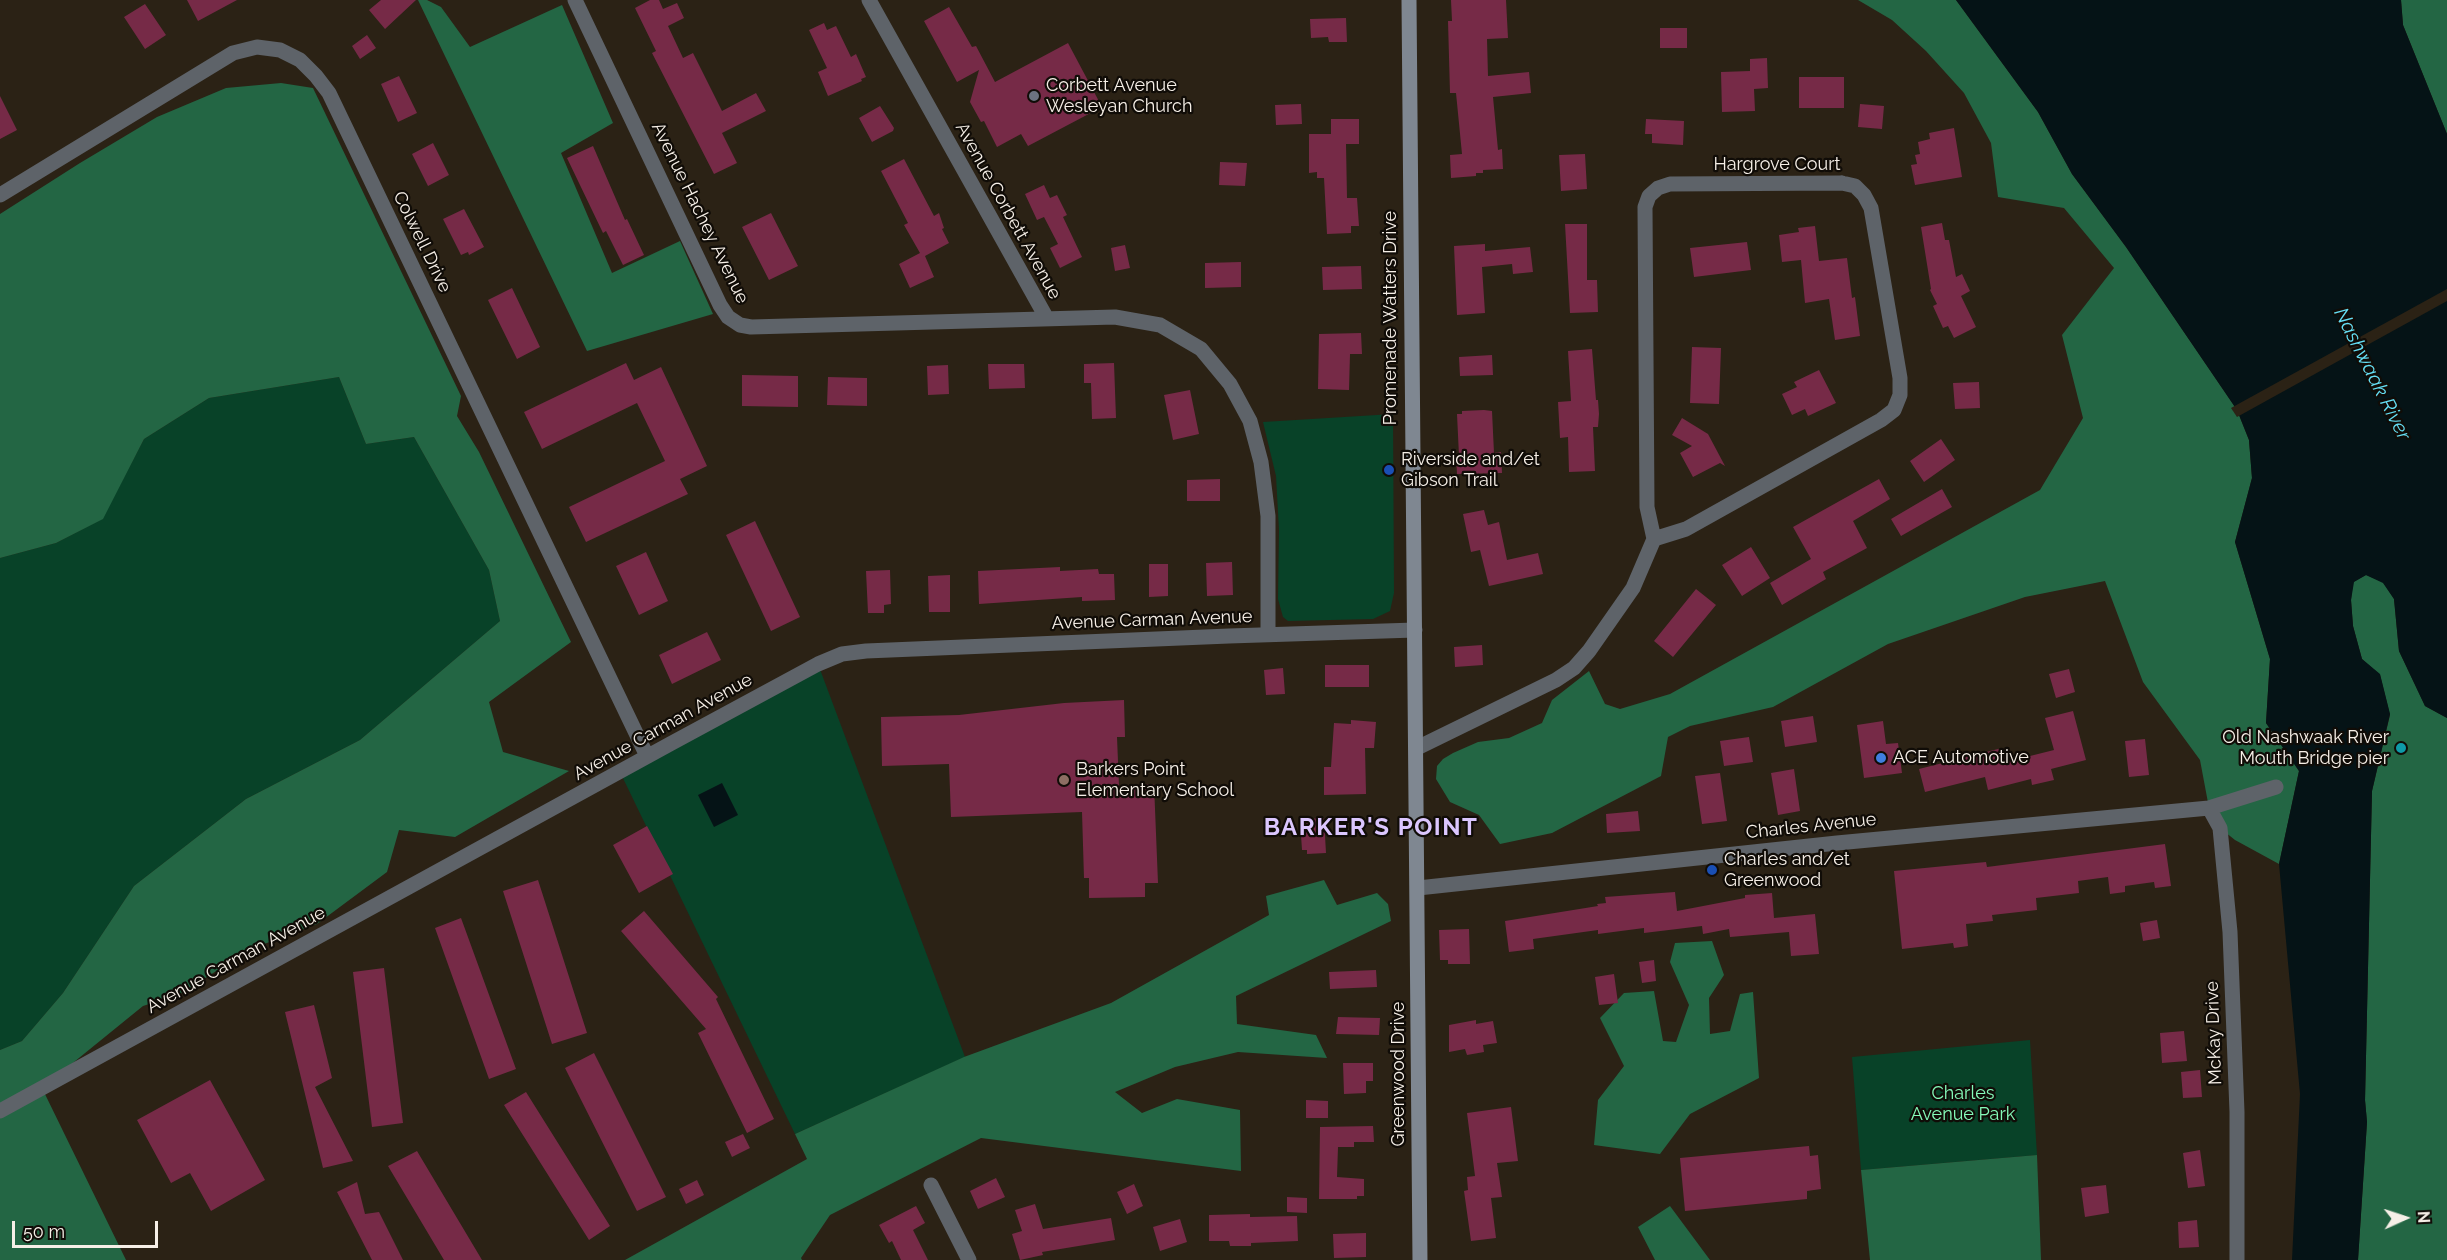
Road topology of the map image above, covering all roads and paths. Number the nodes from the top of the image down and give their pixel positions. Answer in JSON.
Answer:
{"nodes":[{"id":1,"x":575,"y":0,"type":"edge"},
{"id":2,"x":869,"y":0,"type":"edge"},
{"id":3,"x":1409,"y":0,"type":"edge"},
{"id":4,"x":0,"y":195,"type":"edge"},
{"id":5,"x":1046,"y":317,"type":"junction"},
{"id":6,"x":1654,"y":539,"type":"junction"},
{"id":7,"x":1415,"y":630,"type":"junction"},
{"id":8,"x":1268,"y":634,"type":"junction"},
{"id":9,"x":1417,"y":748,"type":"junction"},
{"id":10,"x":647,"y":756,"type":"junction"},
{"id":11,"x":2276,"y":787,"type":"dead end"},
{"id":12,"x":2209,"y":808,"type":"junction"},
{"id":13,"x":1418,"y":888,"type":"junction"},
{"id":14,"x":0,"y":1111,"type":"edge"},
{"id":15,"x":931,"y":1185,"type":"dead end"},
{"id":16,"x":969,"y":1260,"type":"edge"},
{"id":17,"x":1420,"y":1260,"type":"edge"},
{"id":18,"x":2237,"y":1260,"type":"edge"}],
"edges":[{"from":1,"to":5,"type":"street","name":"Avenue Hachey Avenue"},
{"from":2,"to":5,"type":"street","name":"Avenue Corbett Avenue"},
{"from":3,"to":7,"type":"main road","name":"Promenade Watters Drive"},
{"from":4,"to":10,"type":"street","name":"Colwell Drive"},
{"from":5,"to":8,"type":"street","name":"Avenue Corbett Avenue"},
{"from":6,"to":6,"type":"street","name":"Hargrove Court"},
{"from":6,"to":9,"type":"street"},
{"from":7,"to":8,"type":"street","name":"Avenue Carman Avenue"},
{"from":7,"to":9,"type":"main road","name":"Promenade Watters Drive"},
{"from":8,"to":10,"type":"street","name":"Avenue Carman Avenue"},
{"from":9,"to":13,"type":"main road","name":"Promenade Watters Drive"},
{"from":10,"to":14,"type":"street","name":"Avenue Carman Avenue"},
{"from":11,"to":12,"type":"street","name":"Charles Avenue"},
{"from":12,"to":13,"type":"street","name":"Charles Avenue"},
{"from":12,"to":18,"type":"street","name":"McKay Drive"},
{"from":13,"to":17,"type":"main road","name":"Greenwood Drive"},
{"from":15,"to":16,"type":"street"}]}
